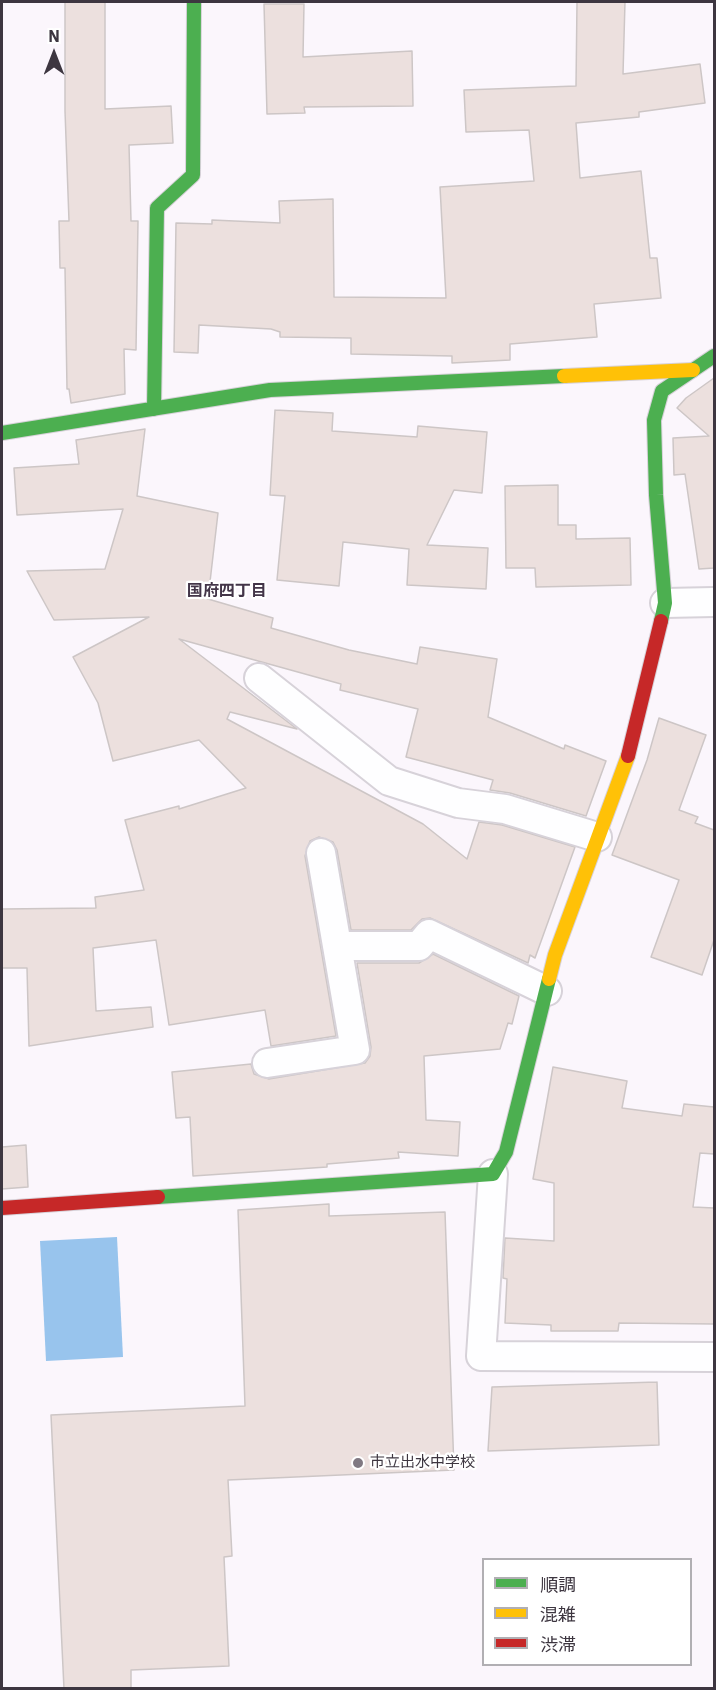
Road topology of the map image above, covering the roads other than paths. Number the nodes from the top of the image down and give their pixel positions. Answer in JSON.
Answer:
{"nodes":[{"id":1,"x":194,"y":2,"type":"edge"},
{"id":2,"x":714,"y":356,"type":"edge"},
{"id":3,"x":693,"y":370,"type":"junction"},
{"id":4,"x":153,"y":409,"type":"junction"},
{"id":5,"x":2,"y":433,"type":"edge"},
{"id":6,"x":714,"y":602,"type":"edge"},
{"id":7,"x":665,"y":603,"type":"junction"},
{"id":8,"x":259,"y":678,"type":"dead end"},
{"id":9,"x":597,"y":837,"type":"junction"},
{"id":10,"x":321,"y":852,"type":"dead end"},
{"id":11,"x":338,"y":946,"type":"junction"},
{"id":12,"x":547,"y":991,"type":"junction"},
{"id":13,"x":267,"y":1063,"type":"dead end"},
{"id":14,"x":493,"y":1174,"type":"junction"},
{"id":15,"x":2,"y":1208,"type":"edge"},
{"id":16,"x":714,"y":1357,"type":"edge"}],
"edges":[{"from":1,"to":4,"type":"street"},
{"from":2,"to":3,"type":"street"},
{"from":3,"to":4,"type":"street"},
{"from":3,"to":7,"type":"street"},
{"from":4,"to":5,"type":"street"},
{"from":6,"to":7,"type":"street"},
{"from":7,"to":9,"type":"street"},
{"from":8,"to":9,"type":"street"},
{"from":9,"to":12,"type":"street"},
{"from":10,"to":11,"type":"street"},
{"from":11,"to":12,"type":"street"},
{"from":11,"to":13,"type":"street"},
{"from":12,"to":14,"type":"street"},
{"from":14,"to":15,"type":"street"},
{"from":14,"to":16,"type":"street"}]}
